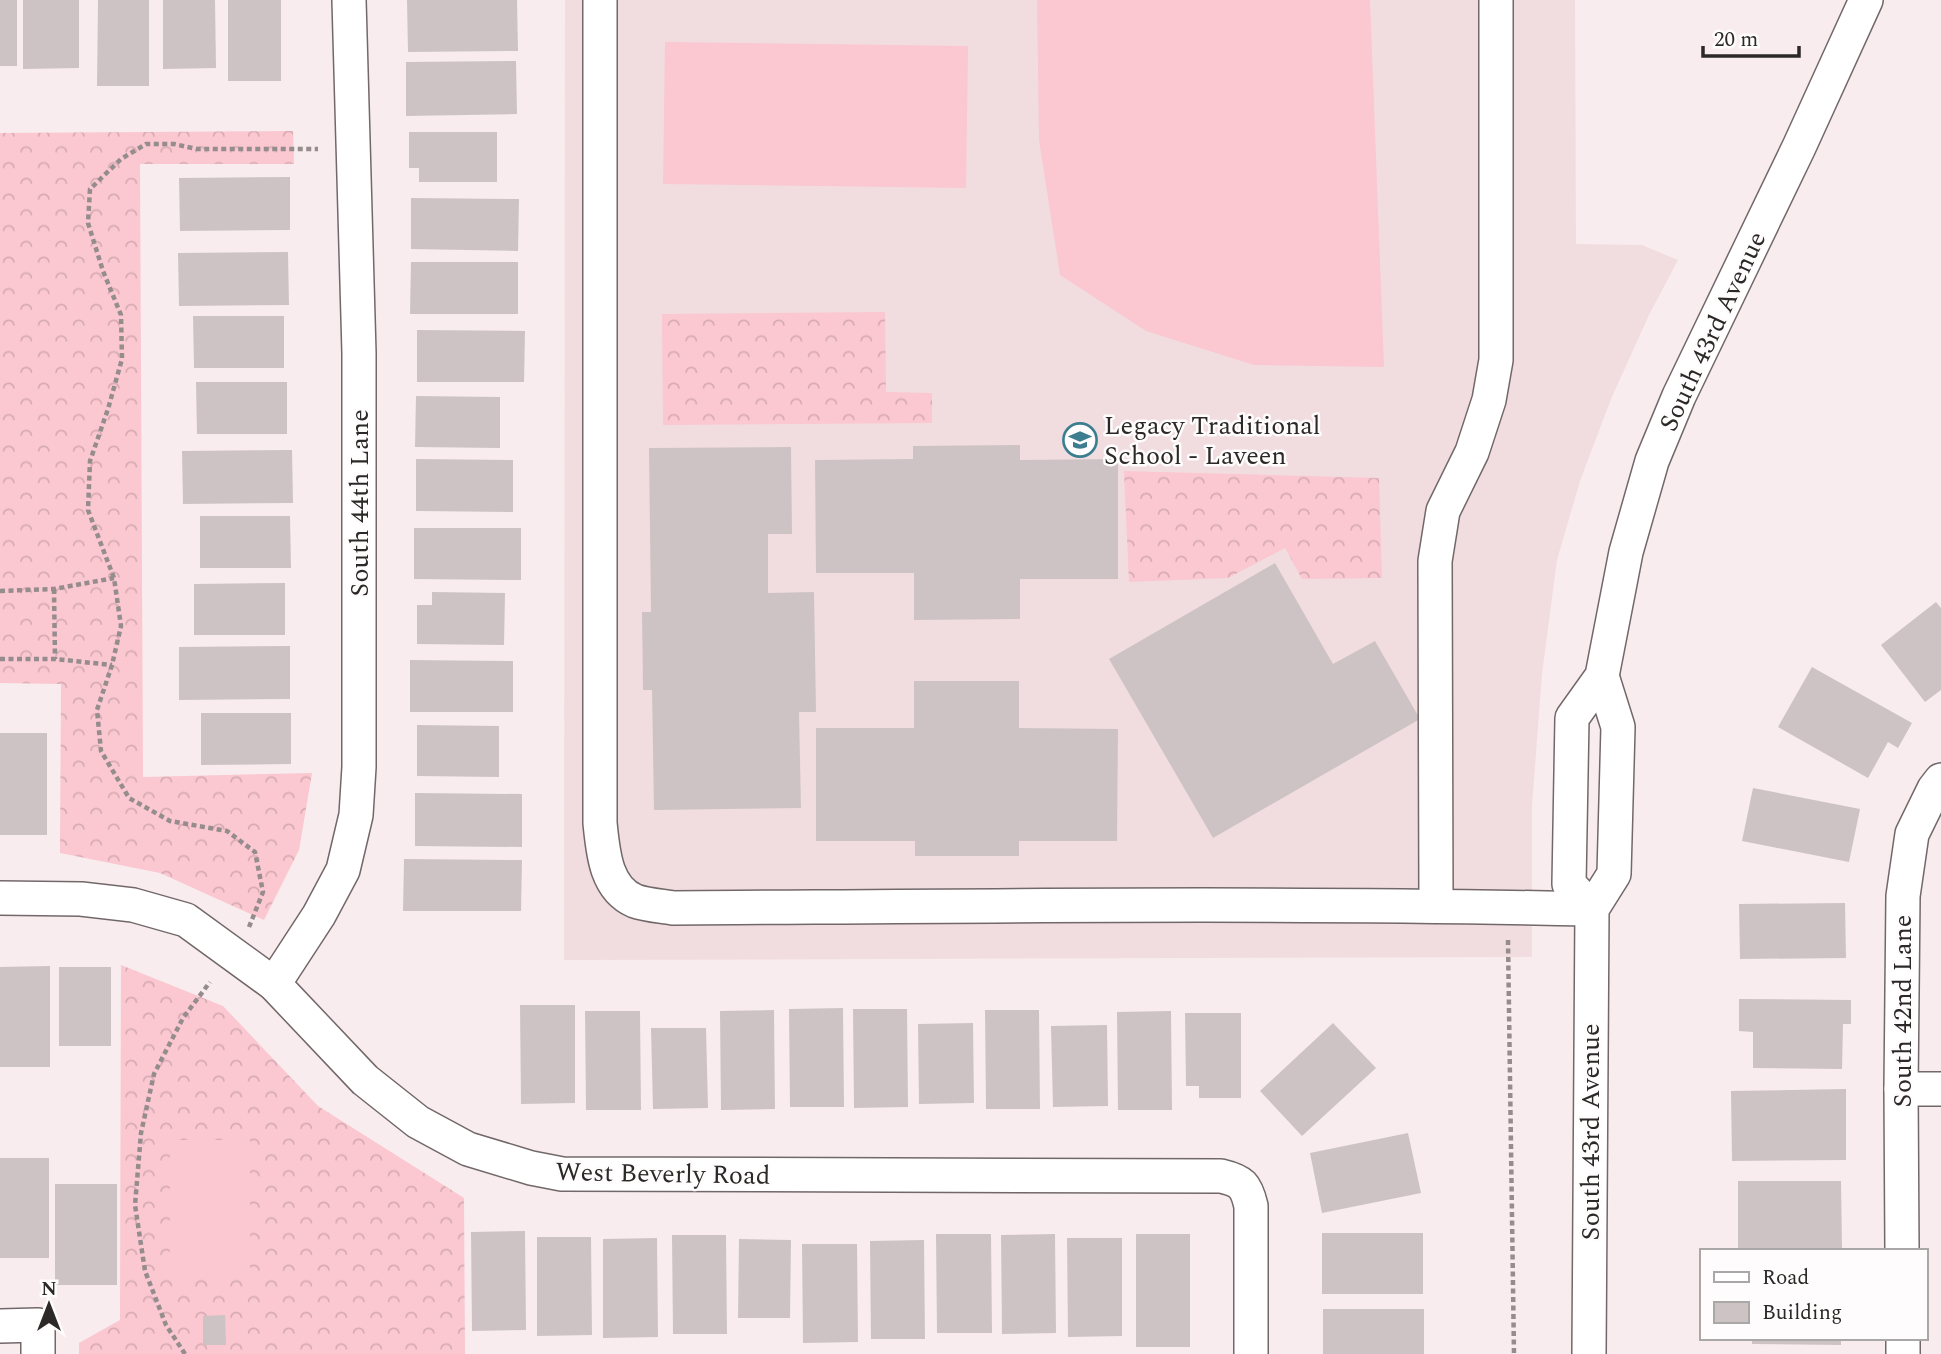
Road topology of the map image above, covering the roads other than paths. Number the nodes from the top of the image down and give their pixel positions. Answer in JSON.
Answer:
{"nodes":[{"id":1,"x":349,"y":0,"type":"edge"},
{"id":2,"x":600,"y":0,"type":"edge"},
{"id":3,"x":1496,"y":0,"type":"edge"},
{"id":4,"x":1866,"y":0,"type":"edge"},
{"id":5,"x":1602,"y":676,"type":"junction"},
{"id":6,"x":1941,"y":780,"type":"edge"},
{"id":7,"x":0,"y":898,"type":"edge"},
{"id":8,"x":1436,"y":905,"type":"junction"},
{"id":9,"x":1592,"y":909,"type":"junction"},
{"id":10,"x":274,"y":985,"type":"junction"},
{"id":11,"x":1901,"y":1089,"type":"junction"},
{"id":12,"x":1941,"y":1089,"type":"edge"},
{"id":13,"x":1902,"y":1249,"type":"edge"},
{"id":14,"x":0,"y":1326,"type":"edge"},
{"id":15,"x":38,"y":1340,"type":"edge"},
{"id":16,"x":1251,"y":1354,"type":"edge"},
{"id":17,"x":1589,"y":1354,"type":"edge"}],
"edges":[{"from":1,"to":10,"type":"street","name":"South 44th Lane"},
{"from":2,"to":8,"type":"street"},
{"from":3,"to":8,"type":"street"},
{"from":4,"to":5,"type":"street","name":"South 43rd Avenue"},
{"from":5,"to":9,"type":"street","name":"South 43rd Avenue"},
{"from":5,"to":9,"type":"street","name":"South 43rd Avenue"},
{"from":6,"to":11,"type":"street","name":"South 42nd Lane"},
{"from":7,"to":10,"type":"street","name":"West Beverly Road"},
{"from":8,"to":9,"type":"street"},
{"from":9,"to":17,"type":"street","name":"South 43rd Avenue"},
{"from":10,"to":16,"type":"street","name":"West Beverly Road"},
{"from":11,"to":12,"type":"street"},
{"from":11,"to":13,"type":"street","name":"South 42nd Lane"},
{"from":14,"to":15,"type":"street"}]}
